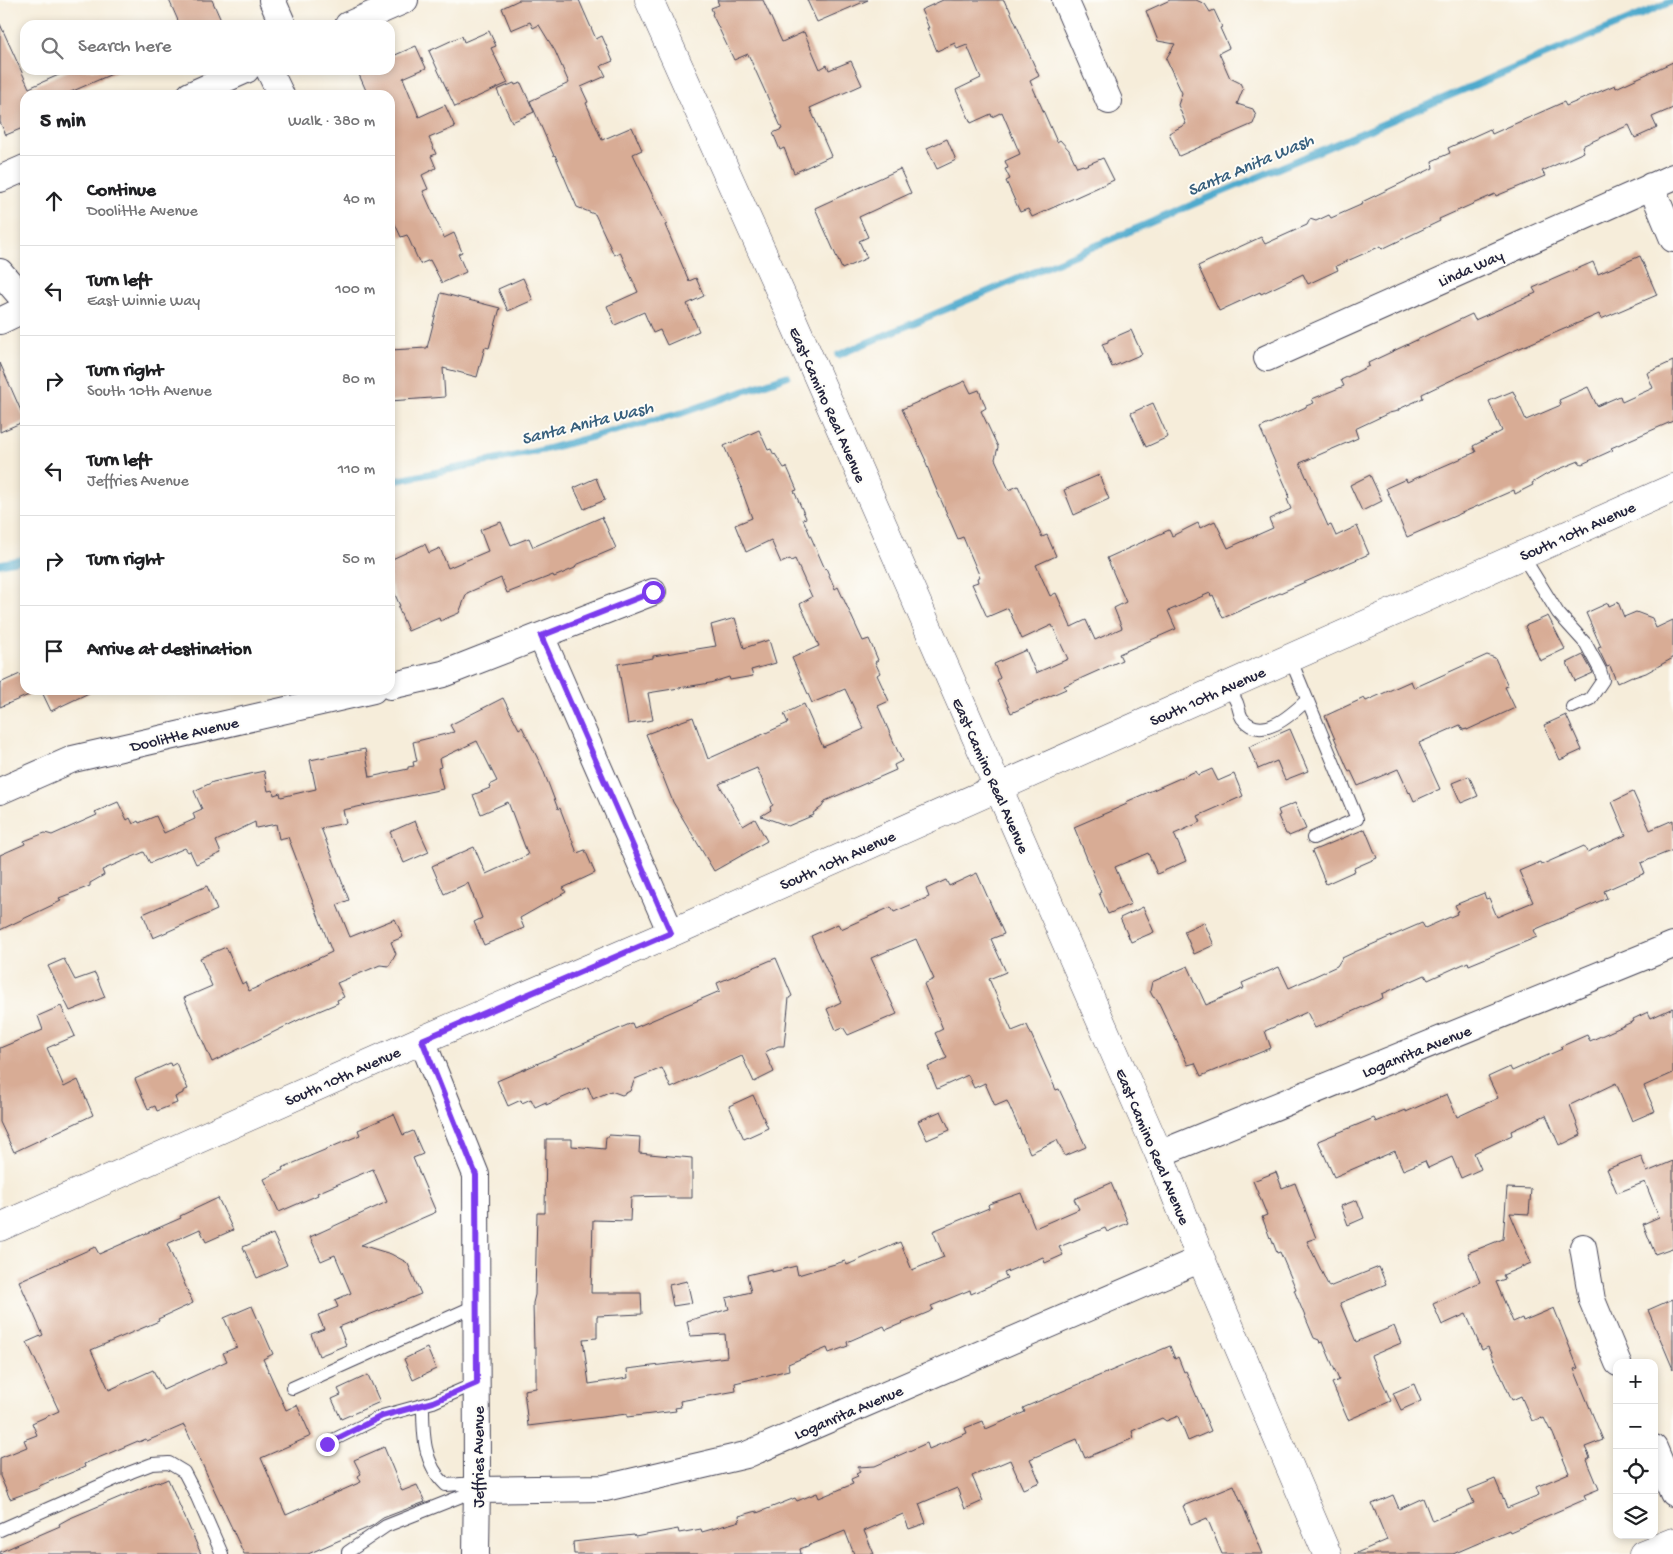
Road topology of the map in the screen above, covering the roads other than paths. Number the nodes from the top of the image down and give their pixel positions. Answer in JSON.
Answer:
{"nodes":[{"id":1,"x":272,"y":0,"type":"edge"},
{"id":2,"x":405,"y":0,"type":"edge"},
{"id":3,"x":649,"y":0,"type":"edge"},
{"id":4,"x":1065,"y":0,"type":"edge"},
{"id":5,"x":281,"y":20,"type":"edge"},
{"id":6,"x":359,"y":20,"type":"edge"},
{"id":7,"x":235,"y":75,"type":"edge"},
{"id":8,"x":271,"y":75,"type":"edge"},
{"id":9,"x":201,"y":90,"type":"edge"},
{"id":10,"x":279,"y":90,"type":"edge"},
{"id":11,"x":1109,"y":101,"type":"dead end"},
{"id":12,"x":20,"y":170,"type":"edge"},
{"id":13,"x":0,"y":179,"type":"edge"},
{"id":14,"x":1662,"y":182,"type":"edge"},
{"id":15,"x":1673,"y":239,"type":"edge"},
{"id":16,"x":0,"y":272,"type":"edge"},
{"id":17,"x":20,"y":296,"type":"edge"},
{"id":18,"x":20,"y":311,"type":"edge"},
{"id":19,"x":0,"y":320,"type":"edge"},
{"id":20,"x":1267,"y":358,"type":"dead end"},
{"id":21,"x":1673,"y":488,"type":"edge"},
{"id":22,"x":1522,"y":555,"type":"junction"},
{"id":23,"x":653,"y":592,"type":"dead end"},
{"id":24,"x":541,"y":636,"type":"junction"},
{"id":25,"x":1290,"y":658,"type":"junction"},
{"id":26,"x":395,"y":685,"type":"edge"},
{"id":27,"x":1228,"y":685,"type":"junction"},
{"id":28,"x":351,"y":695,"type":"edge"},
{"id":29,"x":1308,"y":700,"type":"junction"},
{"id":30,"x":1572,"y":707,"type":"dead end"},
{"id":31,"x":997,"y":787,"type":"junction"},
{"id":32,"x":0,"y":791,"type":"edge"},
{"id":33,"x":1313,"y":838,"type":"dead end"},
{"id":34,"x":671,"y":933,"type":"junction"},
{"id":35,"x":1673,"y":944,"type":"edge"},
{"id":36,"x":422,"y":1040,"type":"junction"},
{"id":37,"x":1159,"y":1154,"type":"junction"},
{"id":38,"x":0,"y":1227,"type":"edge"},
{"id":39,"x":1583,"y":1247,"type":"dead end"},
{"id":40,"x":1201,"y":1259,"type":"junction"},
{"id":41,"x":477,"y":1305,"type":"junction"},
{"id":42,"x":1616,"y":1359,"type":"edge"},
{"id":43,"x":477,"y":1383,"type":"junction"},
{"id":44,"x":292,"y":1388,"type":"dead end"},
{"id":45,"x":423,"y":1405,"type":"junction"},
{"id":46,"x":327,"y":1444,"type":"dead end"},
{"id":47,"x":1654,"y":1449,"type":"edge"},
{"id":48,"x":477,"y":1486,"type":"junction"},
{"id":49,"x":1673,"y":1493,"type":"edge"},
{"id":50,"x":0,"y":1530,"type":"edge"},
{"id":51,"x":1673,"y":1542,"type":"edge"},
{"id":52,"x":222,"y":1554,"type":"edge"},
{"id":53,"x":348,"y":1554,"type":"edge"},
{"id":54,"x":476,"y":1554,"type":"edge"},
{"id":55,"x":1327,"y":1554,"type":"edge"},
{"id":56,"x":1643,"y":1554,"type":"edge"}],
"edges":[{"from":1,"to":5,"type":"street"},
{"from":2,"to":6,"type":"street"},
{"from":3,"to":31,"type":"street","name":"East Camino Real Avenue"},
{"from":4,"to":11,"type":"street"},
{"from":7,"to":9,"type":"street"},
{"from":8,"to":10,"type":"street"},
{"from":12,"to":13,"type":"street"},
{"from":14,"to":15,"type":"street"},
{"from":14,"to":20,"type":"street","name":"Linda Way"},
{"from":16,"to":17,"type":"street"},
{"from":18,"to":19,"type":"street"},
{"from":21,"to":22,"type":"street","name":"South 10th Avenue"},
{"from":22,"to":25,"type":"street","name":"South 10th Avenue"},
{"from":22,"to":30,"type":"lane"},
{"from":23,"to":24,"type":"street"},
{"from":24,"to":26,"type":"street"},
{"from":24,"to":34,"type":"street"},
{"from":25,"to":27,"type":"street","name":"South 10th Avenue"},
{"from":25,"to":29,"type":"lane"},
{"from":27,"to":29,"type":"lane"},
{"from":27,"to":31,"type":"street","name":"South 10th Avenue"},
{"from":28,"to":32,"type":"street","name":"Doolittle Avenue"},
{"from":29,"to":33,"type":"lane"},
{"from":31,"to":34,"type":"street","name":"South 10th Avenue"},
{"from":31,"to":37,"type":"street","name":"East Camino Real Avenue"},
{"from":34,"to":36,"type":"street","name":"South 10th Avenue"},
{"from":35,"to":37,"type":"street","name":"Loganrita Avenue"},
{"from":36,"to":38,"type":"street","name":"South 10th Avenue"},
{"from":36,"to":41,"type":"street","name":"Jeffries Avenue"},
{"from":37,"to":40,"type":"street","name":"East Camino Real Avenue"},
{"from":39,"to":42,"type":"street"},
{"from":40,"to":48,"type":"street","name":"Loganrita Avenue"},
{"from":40,"to":55,"type":"street","name":"East Camino Real Avenue"},
{"from":41,"to":43,"type":"street","name":"Jeffries Avenue"},
{"from":41,"to":44,"type":"lane"},
{"from":43,"to":45,"type":"lane"},
{"from":43,"to":48,"type":"street","name":"Jeffries Avenue"},
{"from":45,"to":46,"type":"lane"},
{"from":45,"to":48,"type":"lane"},
{"from":47,"to":49,"type":"street"},
{"from":48,"to":53,"type":"lane"},
{"from":48,"to":54,"type":"street","name":"Jeffries Avenue"},
{"from":50,"to":52,"type":"lane"},
{"from":51,"to":56,"type":"street"}]}
